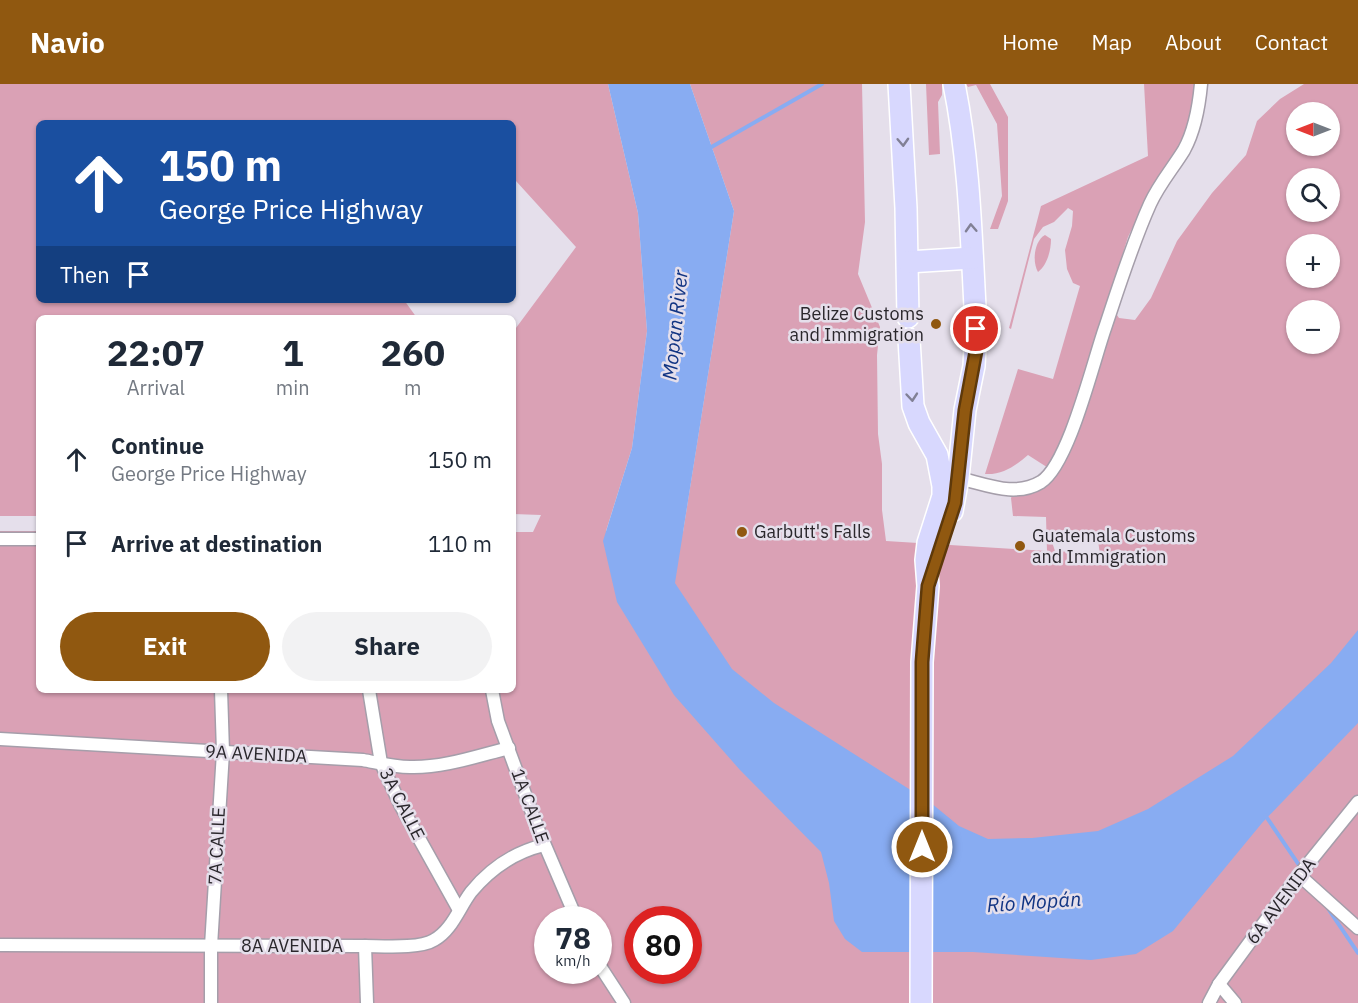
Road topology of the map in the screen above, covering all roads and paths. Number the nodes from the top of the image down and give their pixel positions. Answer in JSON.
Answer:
{"nodes":[{"id":1,"x":898,"y":84,"type":"edge"},
{"id":2,"x":954,"y":84,"type":"edge"},
{"id":3,"x":1201,"y":84,"type":"edge"},
{"id":4,"x":972,"y":258,"type":"junction"},
{"id":5,"x":908,"y":262,"type":"junction"},
{"id":6,"x":975,"y":307,"type":"dead end"},
{"id":7,"x":908,"y":317,"type":"dead end"},
{"id":8,"x":976,"y":329,"type":"dead end"},
{"id":9,"x":909,"y":339,"type":"dead end"},
{"id":10,"x":950,"y":477,"type":"junction"},
{"id":11,"x":0,"y":539,"type":"edge"},
{"id":12,"x":36,"y":539,"type":"edge"},
{"id":13,"x":221,"y":693,"type":"edge"},
{"id":14,"x":369,"y":693,"type":"edge"},
{"id":15,"x":493,"y":693,"type":"edge"},
{"id":16,"x":0,"y":740,"type":"edge"},
{"id":17,"x":509,"y":748,"type":"junction"},
{"id":18,"x":223,"y":752,"type":"junction"},
{"id":19,"x":381,"y":763,"type":"junction"},
{"id":20,"x":1358,"y":802,"type":"edge"},
{"id":21,"x":544,"y":845,"type":"junction"},
{"id":22,"x":1299,"y":875,"type":"junction"},
{"id":23,"x":571,"y":906,"type":"edge"},
{"id":24,"x":459,"y":910,"type":"junction"},
{"id":25,"x":1358,"y":928,"type":"edge"},
{"id":26,"x":0,"y":945,"type":"edge"},
{"id":27,"x":211,"y":946,"type":"junction"},
{"id":28,"x":365,"y":946,"type":"junction"},
{"id":29,"x":612,"y":984,"type":"edge"},
{"id":30,"x":1220,"y":984,"type":"junction"},
{"id":31,"x":921,"y":993,"type":"edge"},
{"id":32,"x":211,"y":1003,"type":"edge"},
{"id":33,"x":367,"y":1003,"type":"edge"},
{"id":34,"x":624,"y":1003,"type":"edge"},
{"id":35,"x":1209,"y":1003,"type":"edge"},
{"id":36,"x":1235,"y":1003,"type":"edge"}],
"edges":[{"from":1,"to":5,"type":"highway","one_way":true},
{"from":4,"to":2,"type":"highway","one_way":true},
{"from":3,"to":10,"type":"street"},
{"from":4,"to":5,"type":"highway"},
{"from":4,"to":6,"type":"highway"},
{"from":5,"to":7,"type":"highway"},
{"from":8,"to":10,"type":"highway"},
{"from":9,"to":10,"type":"highway","one_way":true},
{"from":10,"to":31,"type":"highway"},
{"from":11,"to":12,"type":"street"},
{"from":13,"to":18,"type":"street","name":"7A CALLE"},
{"from":14,"to":19,"type":"street","name":"3A CALLE"},
{"from":15,"to":17,"type":"street","name":"1A CALLE"},
{"from":16,"to":18,"type":"street","name":"9A AVENIDA"},
{"from":17,"to":19,"type":"street","name":"9A AVENIDA"},
{"from":17,"to":21,"type":"street","name":"1A CALLE"},
{"from":18,"to":19,"type":"street","name":"9A AVENIDA"},
{"from":18,"to":27,"type":"street","name":"7A CALLE"},
{"from":19,"to":24,"type":"street","name":"3A CALLE"},
{"from":20,"to":22,"type":"street","name":"6A AVENIDA"},
{"from":21,"to":23,"type":"street","name":"1A CALLE"},
{"from":21,"to":24,"type":"street","name":"8A AVENIDA"},
{"from":22,"to":25,"type":"street"},
{"from":22,"to":30,"type":"street","name":"6A AVENIDA"},
{"from":24,"to":28,"type":"street","name":"8A AVENIDA"},
{"from":26,"to":27,"type":"street","name":"8A AVENIDA"},
{"from":27,"to":28,"type":"street","name":"8A AVENIDA"},
{"from":27,"to":32,"type":"street","name":"7A CALLE"},
{"from":28,"to":33,"type":"street"},
{"from":29,"to":34,"type":"street"},
{"from":30,"to":35,"type":"street","name":"6A AVENIDA"},
{"from":30,"to":36,"type":"street"}]}
